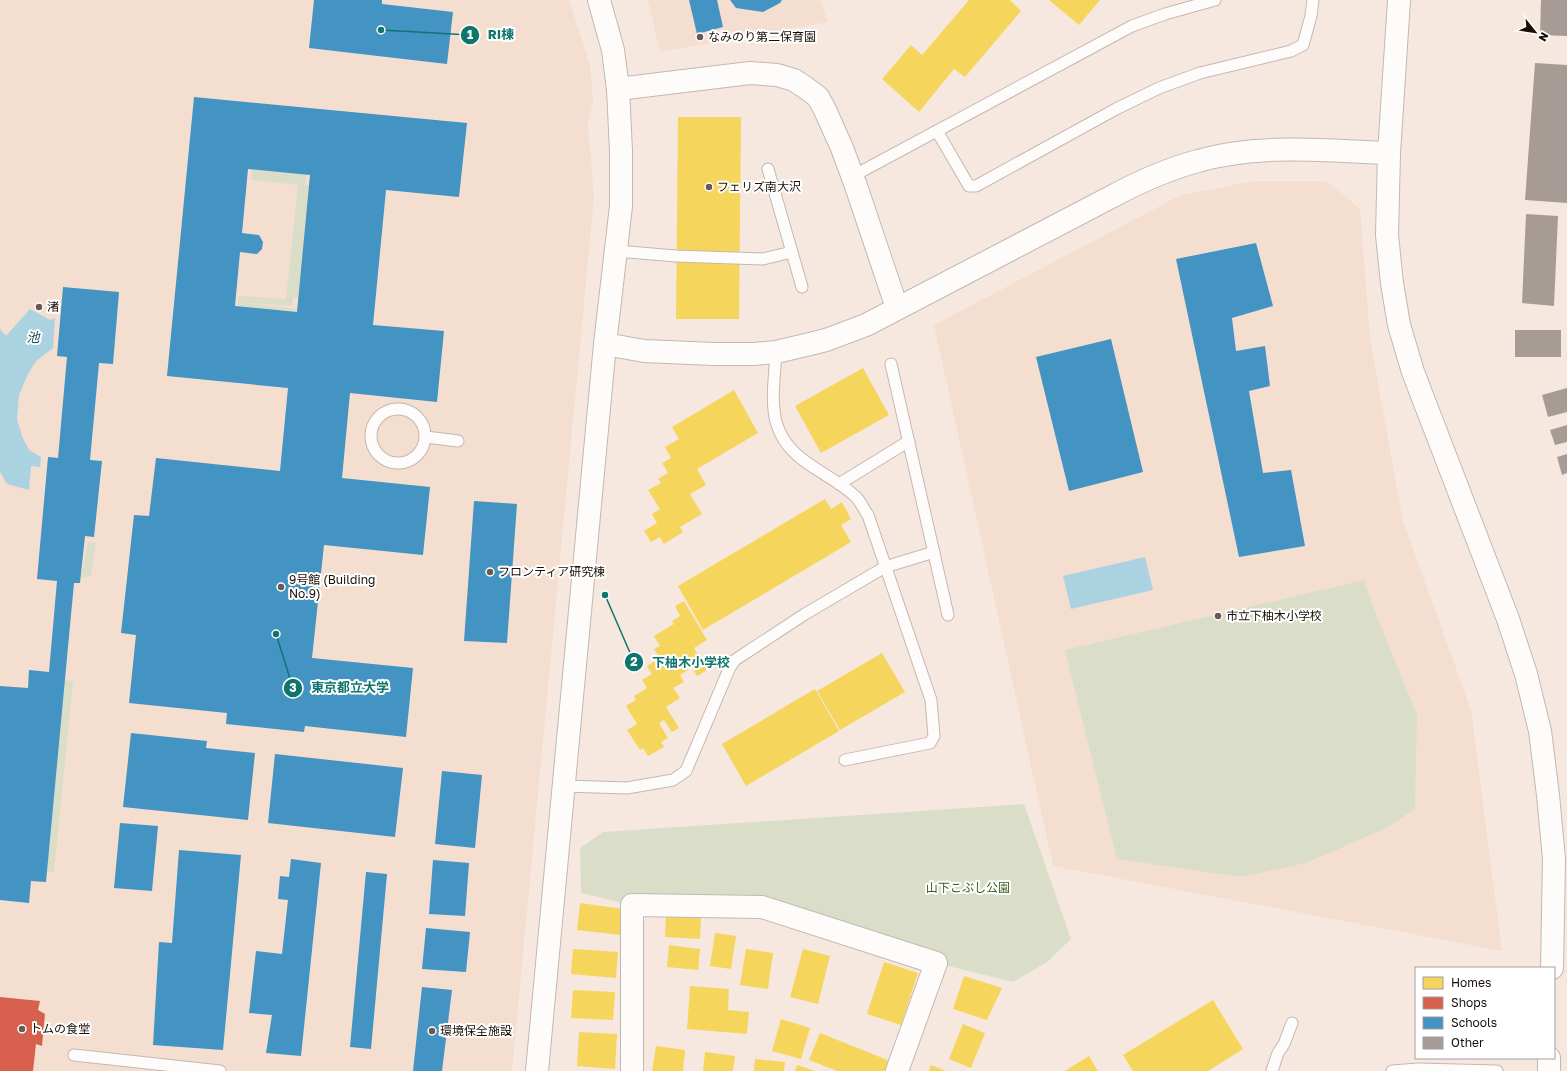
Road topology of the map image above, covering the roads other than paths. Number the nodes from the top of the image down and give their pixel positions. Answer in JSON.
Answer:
{"nodes":[{"id":1,"x":599,"y":0,"type":"edge"},
{"id":2,"x":1215,"y":0,"type":"edge"},
{"id":3,"x":1313,"y":0,"type":"edge"},
{"id":4,"x":1399,"y":0,"type":"edge"},
{"id":5,"x":618,"y":89,"type":"junction"},
{"id":6,"x":938,"y":131,"type":"junction"},
{"id":7,"x":1389,"y":153,"type":"junction"},
{"id":8,"x":768,"y":169,"type":"dead end"},
{"id":9,"x":853,"y":176,"type":"junction"},
{"id":10,"x":616,"y":251,"type":"junction"},
{"id":11,"x":792,"y":252,"type":"junction"},
{"id":12,"x":802,"y":287,"type":"dead end"},
{"id":13,"x":897,"y":308,"type":"junction"},
{"id":14,"x":605,"y":344,"type":"junction"},
{"id":15,"x":776,"y":352,"type":"junction"},
{"id":16,"x":891,"y":364,"type":"dead end"},
{"id":17,"x":426,"y":437,"type":"junction"},
{"id":18,"x":458,"y":441,"type":"dead end"},
{"id":19,"x":909,"y":441,"type":"junction"},
{"id":20,"x":839,"y":484,"type":"junction"},
{"id":21,"x":934,"y":552,"type":"junction"},
{"id":22,"x":884,"y":567,"type":"junction"},
{"id":23,"x":948,"y":615,"type":"dead end"},
{"id":24,"x":845,"y":760,"type":"dead end"},
{"id":25,"x":565,"y":786,"type":"junction"},
{"id":26,"x":1552,"y":967,"type":"edge"},
{"id":27,"x":1292,"y":1023,"type":"dead end"},
{"id":28,"x":74,"y":1055,"type":"dead end"},
{"id":29,"x":1549,"y":1059,"type":"edge"},
{"id":30,"x":220,"y":1071,"type":"edge"},
{"id":31,"x":537,"y":1071,"type":"edge"},
{"id":32,"x":632,"y":1071,"type":"edge"},
{"id":33,"x":897,"y":1071,"type":"edge"},
{"id":34,"x":1272,"y":1071,"type":"edge"},
{"id":35,"x":1392,"y":1071,"type":"edge"},
{"id":36,"x":1497,"y":1071,"type":"edge"},
{"id":37,"x":1549,"y":1071,"type":"edge"}],
"edges":[{"from":1,"to":5,"type":"street"},
{"from":2,"to":6,"type":"lane"},
{"from":3,"to":6,"type":"lane"},
{"from":4,"to":7,"type":"street"},
{"from":5,"to":9,"type":"street"},
{"from":5,"to":10,"type":"street"},
{"from":6,"to":9,"type":"lane"},
{"from":7,"to":13,"type":"street"},
{"from":7,"to":26,"type":"street"},
{"from":8,"to":11,"type":"lane"},
{"from":9,"to":13,"type":"street"},
{"from":10,"to":11,"type":"lane"},
{"from":10,"to":14,"type":"street"},
{"from":11,"to":12,"type":"lane"},
{"from":13,"to":15,"type":"street"},
{"from":14,"to":15,"type":"street"},
{"from":14,"to":25,"type":"street"},
{"from":15,"to":20,"type":"lane"},
{"from":16,"to":19,"type":"lane"},
{"from":17,"to":17,"type":"lane"},
{"from":17,"to":18,"type":"lane"},
{"from":19,"to":20,"type":"lane"},
{"from":19,"to":21,"type":"lane"},
{"from":20,"to":22,"type":"lane"},
{"from":21,"to":22,"type":"lane"},
{"from":21,"to":23,"type":"lane"},
{"from":22,"to":24,"type":"lane"},
{"from":22,"to":25,"type":"lane"},
{"from":25,"to":31,"type":"street"},
{"from":27,"to":34,"type":"lane"},
{"from":28,"to":30,"type":"lane"},
{"from":29,"to":37,"type":"street"},
{"from":32,"to":33,"type":"street"},
{"from":35,"to":36,"type":"lane"}]}
